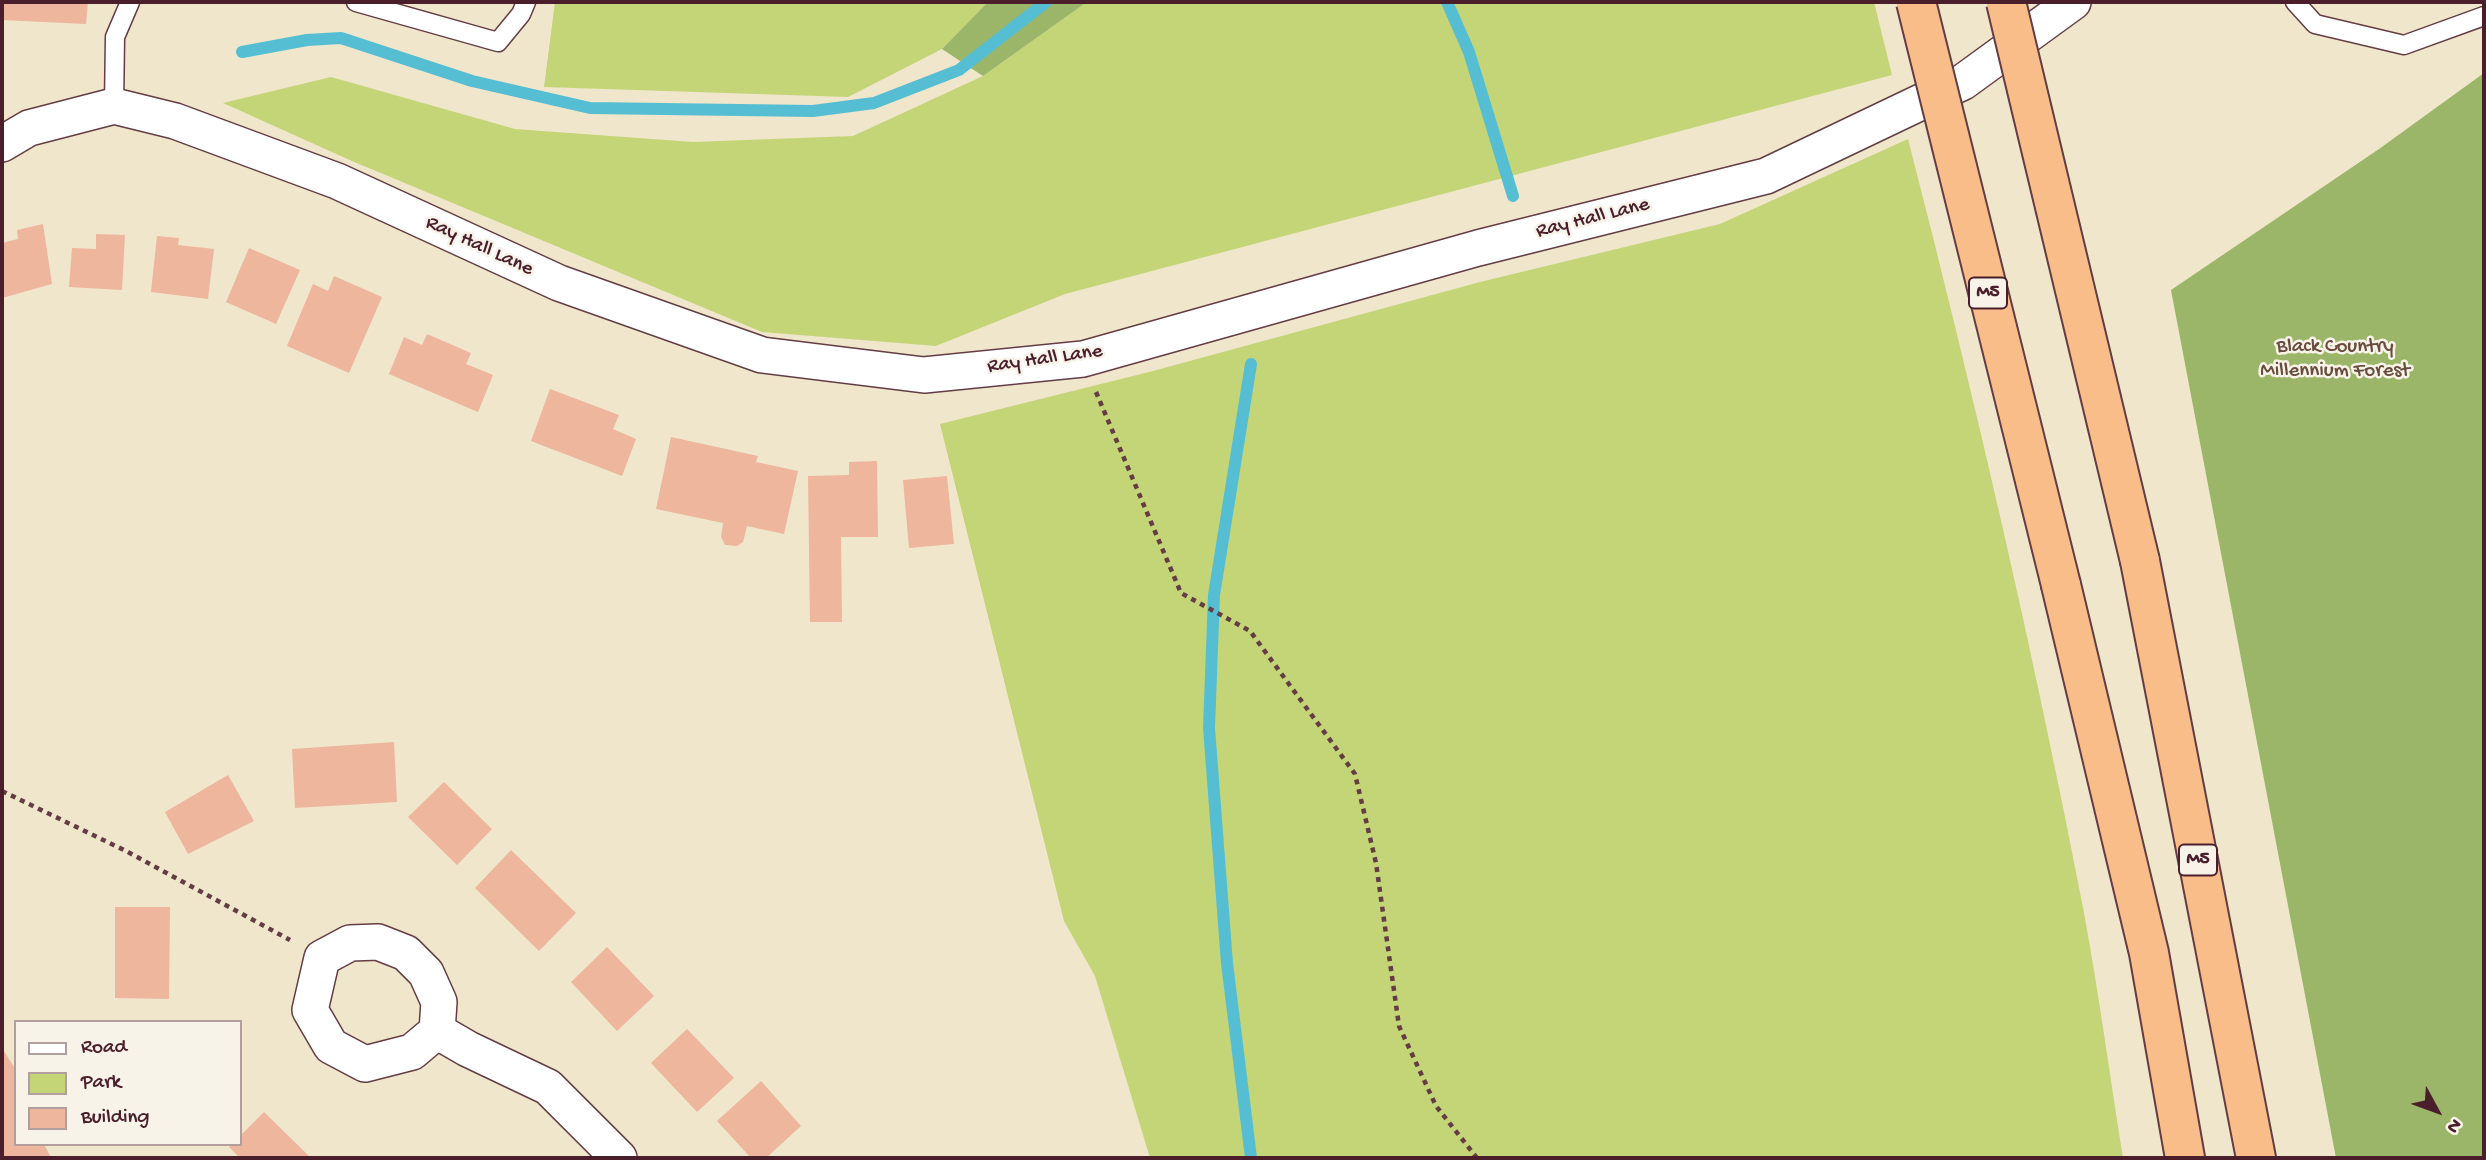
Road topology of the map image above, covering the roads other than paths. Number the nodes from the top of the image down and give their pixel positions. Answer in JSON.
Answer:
{"nodes":[{"id":1,"x":130,"y":2,"type":"edge"},
{"id":2,"x":356,"y":2,"type":"edge"},
{"id":3,"x":526,"y":2,"type":"edge"},
{"id":4,"x":1916,"y":2,"type":"edge"},
{"id":5,"x":2006,"y":2,"type":"edge"},
{"id":6,"x":2073,"y":2,"type":"edge"},
{"id":7,"x":2295,"y":2,"type":"edge"},
{"id":8,"x":2484,"y":16,"type":"edge"},
{"id":9,"x":114,"y":106,"type":"junction"},
{"id":10,"x":2,"y":144,"type":"edge"},
{"id":11,"x":437,"y":1031,"type":"junction"},
{"id":12,"x":619,"y":1158,"type":"edge"},
{"id":13,"x":2185,"y":1158,"type":"edge"},
{"id":14,"x":2256,"y":1158,"type":"edge"}],
"edges":[{"from":1,"to":9,"type":"lane"},
{"from":2,"to":3,"type":"lane"},
{"from":4,"to":13,"type":"highway","number":"M5","bridge":true},
{"from":5,"to":14,"type":"highway","number":"M5","bridge":true},
{"from":6,"to":9,"type":"street","name":"Ray Hall Lane"},
{"from":7,"to":8,"type":"lane"},
{"from":9,"to":10,"type":"street","name":"Ray Hall Lane"},
{"from":11,"to":11,"type":"street"},
{"from":11,"to":12,"type":"street"}]}
